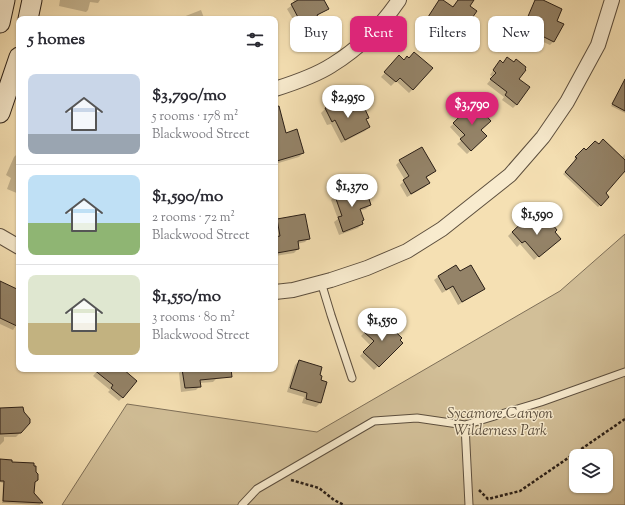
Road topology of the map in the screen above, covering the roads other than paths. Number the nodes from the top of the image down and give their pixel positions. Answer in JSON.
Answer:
{"nodes":[{"id":1,"x":5,"y":0,"type":"edge"},
{"id":2,"x":32,"y":0,"type":"edge"},
{"id":3,"x":399,"y":0,"type":"edge"},
{"id":4,"x":612,"y":0,"type":"edge"},
{"id":5,"x":29,"y":16,"type":"edge"},
{"id":6,"x":0,"y":23,"type":"edge"},
{"id":7,"x":16,"y":66,"type":"edge"},
{"id":8,"x":278,"y":88,"type":"edge"},
{"id":9,"x":0,"y":113,"type":"edge"},
{"id":10,"x":0,"y":236,"type":"edge"},
{"id":11,"x":16,"y":245,"type":"edge"},
{"id":12,"x":321,"y":282,"type":"junction"},
{"id":13,"x":278,"y":292,"type":"edge"},
{"id":14,"x":625,"y":372,"type":"edge"},
{"id":15,"x":352,"y":378,"type":"dead end"},
{"id":16,"x":465,"y":425,"type":"junction"},
{"id":17,"x":242,"y":505,"type":"edge"},
{"id":18,"x":469,"y":505,"type":"edge"}],
"edges":[{"from":1,"to":6,"type":"street"},
{"from":2,"to":5,"type":"street"},
{"from":3,"to":8,"type":"street"},
{"from":4,"to":12,"type":"street"},
{"from":7,"to":9,"type":"street"},
{"from":10,"to":11,"type":"street"},
{"from":12,"to":13,"type":"street"},
{"from":12,"to":15,"type":"lane"},
{"from":14,"to":16,"type":"lane"},
{"from":16,"to":17,"type":"lane"},
{"from":16,"to":18,"type":"lane"}]}
